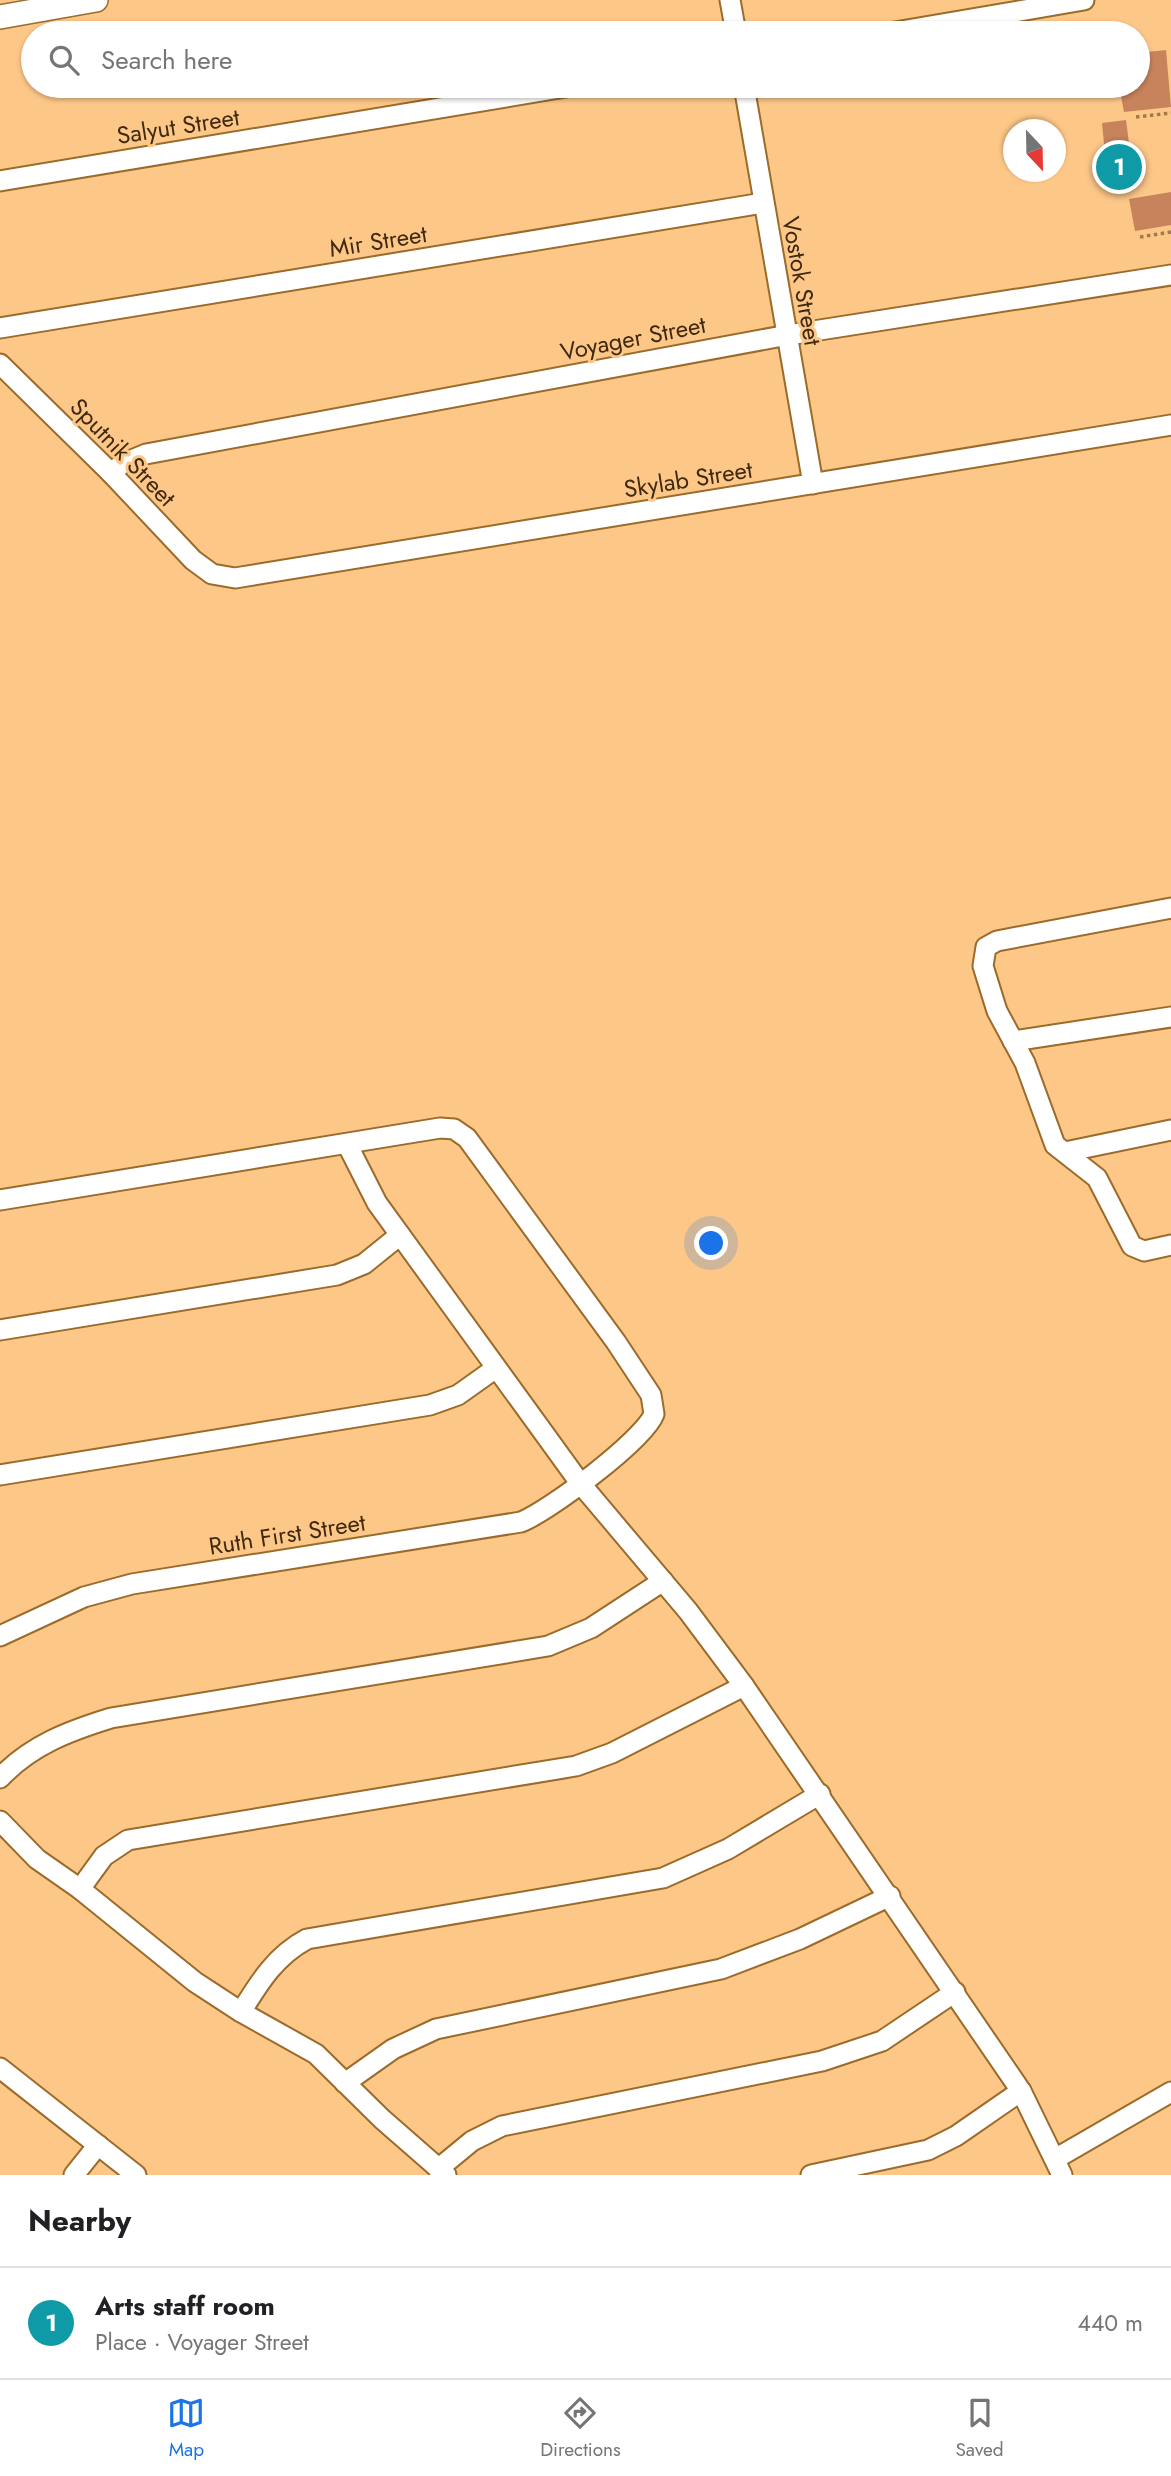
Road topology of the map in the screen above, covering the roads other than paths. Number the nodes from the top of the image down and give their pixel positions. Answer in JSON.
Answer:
{"nodes":[{"id":1,"x":96,"y":0,"type":"edge"},
{"id":2,"x":730,"y":0,"type":"edge"},
{"id":3,"x":1084,"y":0,"type":"edge"},
{"id":4,"x":0,"y":17,"type":"edge"},
{"id":5,"x":734,"y":21,"type":"edge"},
{"id":6,"x":961,"y":21,"type":"edge"},
{"id":7,"x":500,"y":98,"type":"edge"},
{"id":8,"x":746,"y":98,"type":"edge"},
{"id":9,"x":0,"y":181,"type":"edge"},
{"id":10,"x":763,"y":204,"type":"junction"},
{"id":11,"x":1171,"y":275,"type":"edge"},
{"id":12,"x":0,"y":328,"type":"edge"},
{"id":13,"x":788,"y":335,"type":"junction"},
{"id":14,"x":0,"y":363,"type":"edge"},
{"id":15,"x":1171,"y":425,"type":"edge"},
{"id":16,"x":111,"y":473,"type":"junction"},
{"id":17,"x":813,"y":484,"type":"junction"},
{"id":18,"x":212,"y":574,"type":"joint"},
{"id":19,"x":1171,"y":908,"type":"edge"},
{"id":20,"x":1171,"y":1017,"type":"edge"},
{"id":21,"x":1013,"y":1041,"type":"junction"},
{"id":22,"x":1171,"y":1130,"type":"edge"},
{"id":23,"x":347,"y":1144,"type":"junction"},
{"id":24,"x":1065,"y":1152,"type":"junction"},
{"id":25,"x":0,"y":1200,"type":"edge"},
{"id":26,"x":400,"y":1235,"type":"junction"},
{"id":27,"x":1171,"y":1245,"type":"edge"},
{"id":28,"x":0,"y":1329,"type":"edge"},
{"id":29,"x":496,"y":1368,"type":"junction"},
{"id":30,"x":0,"y":1475,"type":"edge"},
{"id":31,"x":580,"y":1483,"type":"junction"},
{"id":32,"x":663,"y":1581,"type":"junction"},
{"id":33,"x":0,"y":1636,"type":"edge"},
{"id":34,"x":744,"y":1686,"type":"junction"},
{"id":35,"x":0,"y":1778,"type":"edge"},
{"id":36,"x":820,"y":1794,"type":"junction"},
{"id":37,"x":0,"y":1822,"type":"edge"},
{"id":38,"x":80,"y":1889,"type":"junction"},
{"id":39,"x":890,"y":1896,"type":"junction"},
{"id":40,"x":955,"y":1992,"type":"junction"},
{"id":41,"x":241,"y":2012,"type":"junction"},
{"id":42,"x":0,"y":2068,"type":"edge"},
{"id":43,"x":345,"y":2083,"type":"junction"},
{"id":44,"x":1021,"y":2091,"type":"junction"},
{"id":45,"x":1171,"y":2092,"type":"edge"},
{"id":46,"x":97,"y":2145,"type":"junction"},
{"id":47,"x":1059,"y":2167,"type":"edge"},
{"id":48,"x":442,"y":2172,"type":"edge"},
{"id":49,"x":74,"y":2175,"type":"edge"},
{"id":50,"x":136,"y":2175,"type":"edge"},
{"id":51,"x":811,"y":2175,"type":"edge"}],
"edges":[{"from":1,"to":4,"type":"street"},
{"from":2,"to":5,"type":"street"},
{"from":3,"to":6,"type":"street"},
{"from":7,"to":9,"type":"street","name":"Salyut Street"},
{"from":8,"to":10,"type":"street","name":"Vostok Street"},
{"from":10,"to":12,"type":"street","name":"Mir Street"},
{"from":10,"to":13,"type":"street","name":"Vostok Street"},
{"from":11,"to":13,"type":"street","name":"Voyager Street"},
{"from":13,"to":16,"type":"street","name":"Voyager Street"},
{"from":13,"to":17,"type":"street","name":"Vostok Street"},
{"from":14,"to":16,"type":"street","name":"Sputnik Street"},
{"from":15,"to":17,"type":"street","name":"Skylab Street"},
{"from":16,"to":18,"type":"street","name":"Sputnik Street"},
{"from":17,"to":18,"type":"street","name":"Skylab Street"},
{"from":19,"to":21,"type":"street"},
{"from":20,"to":21,"type":"street"},
{"from":21,"to":24,"type":"street"},
{"from":22,"to":24,"type":"street"},
{"from":23,"to":25,"type":"street"},
{"from":23,"to":26,"type":"street"},
{"from":23,"to":31,"type":"street","name":"Ruth First Street"},
{"from":24,"to":27,"type":"street"},
{"from":26,"to":28,"type":"street"},
{"from":26,"to":29,"type":"street"},
{"from":29,"to":30,"type":"street"},
{"from":29,"to":31,"type":"street"},
{"from":31,"to":32,"type":"street"},
{"from":31,"to":33,"type":"street","name":"Ruth First Street"},
{"from":32,"to":34,"type":"street"},
{"from":32,"to":35,"type":"street"},
{"from":34,"to":36,"type":"street"},
{"from":34,"to":38,"type":"street"},
{"from":36,"to":39,"type":"street"},
{"from":36,"to":41,"type":"street"},
{"from":37,"to":38,"type":"street"},
{"from":38,"to":41,"type":"street"},
{"from":39,"to":40,"type":"street"},
{"from":39,"to":43,"type":"street"},
{"from":40,"to":44,"type":"street"},
{"from":40,"to":48,"type":"street"},
{"from":41,"to":43,"type":"street"},
{"from":42,"to":46,"type":"street"},
{"from":43,"to":48,"type":"street"},
{"from":44,"to":47,"type":"street"},
{"from":44,"to":51,"type":"street"},
{"from":45,"to":47,"type":"street"},
{"from":46,"to":49,"type":"street"},
{"from":46,"to":50,"type":"street"}]}
